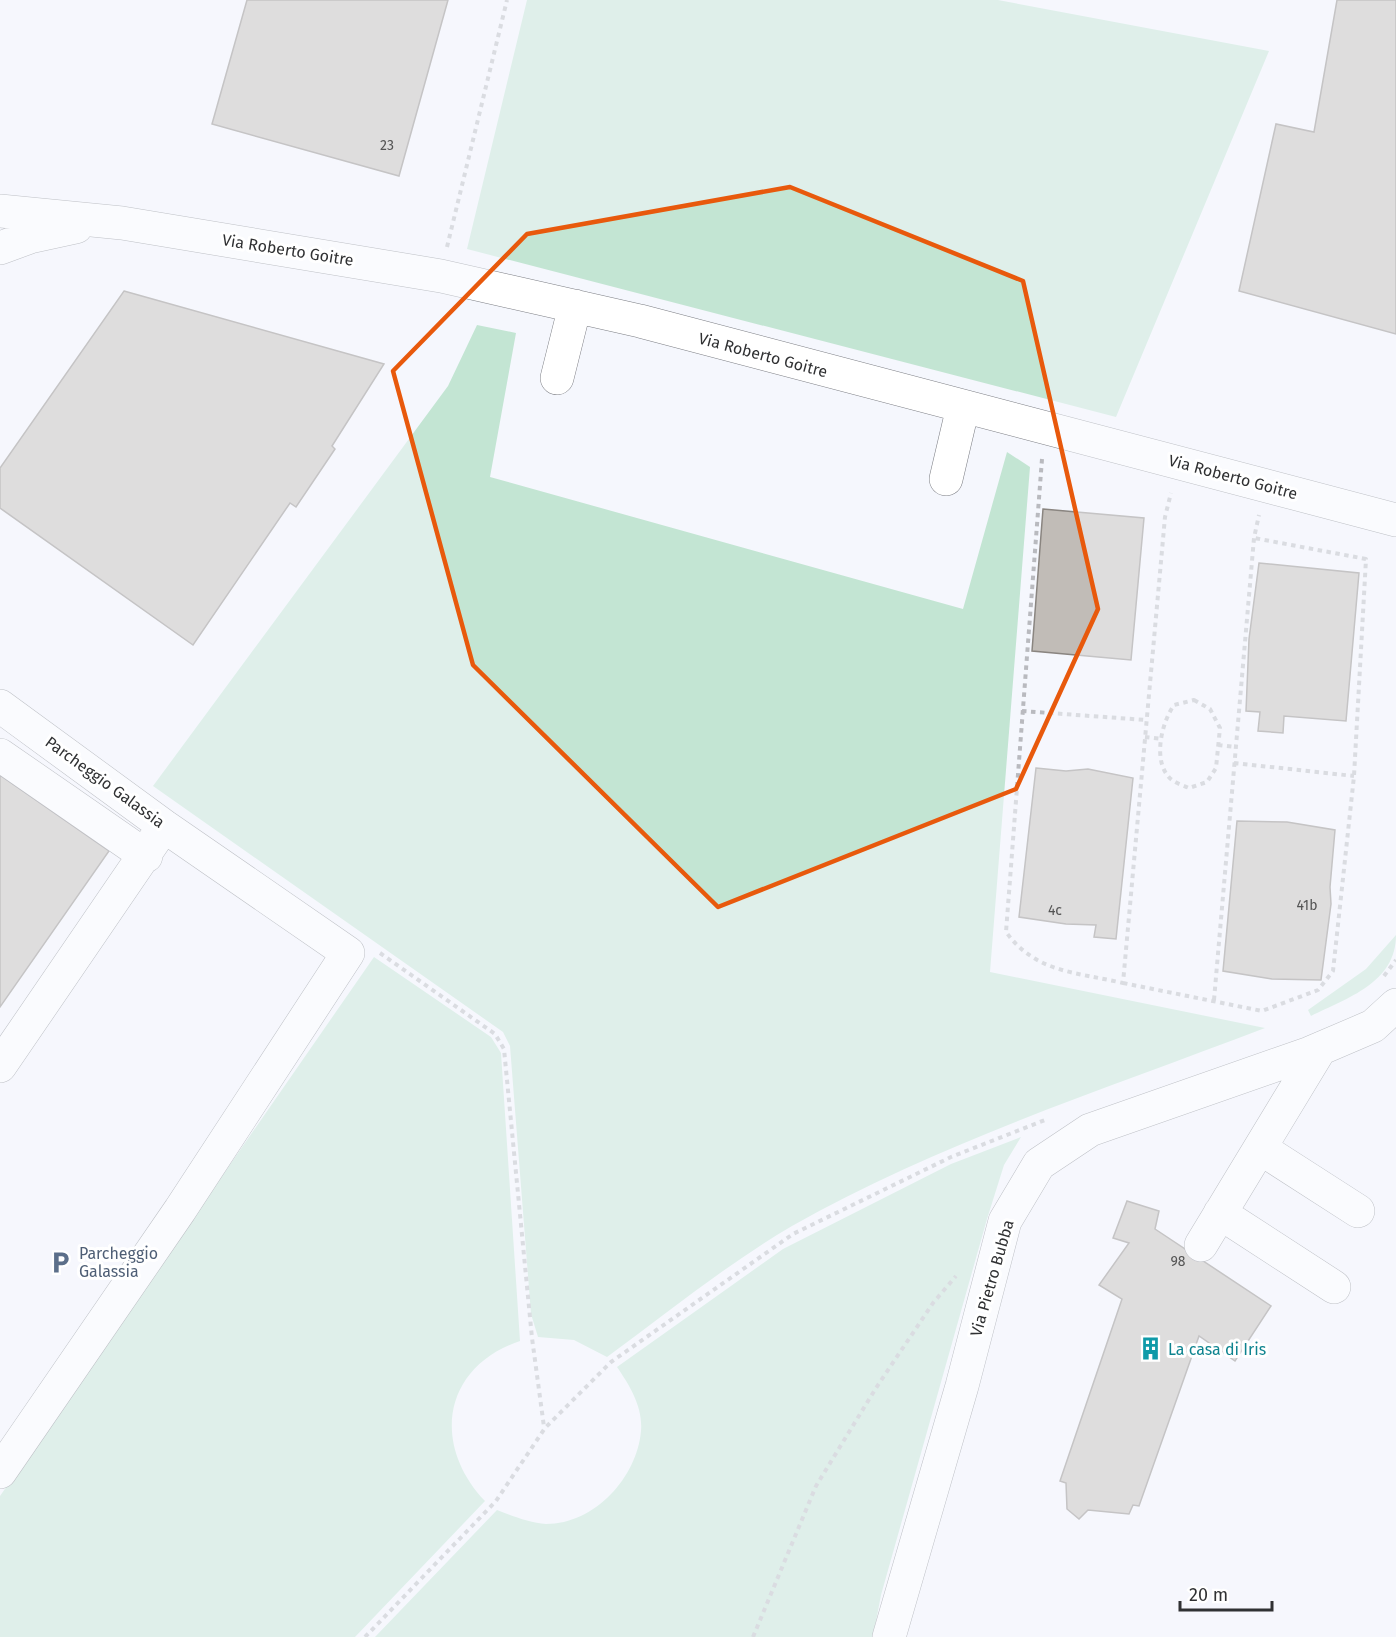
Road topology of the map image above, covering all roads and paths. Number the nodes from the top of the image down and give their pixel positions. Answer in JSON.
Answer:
{"nodes":[{"id":1,"x":507,"y":0,"type":"edge"},
{"id":2,"x":0,"y":211,"type":"edge"},
{"id":3,"x":122,"y":223,"type":"junction"},
{"id":4,"x":0,"y":248,"type":"edge"},
{"id":5,"x":441,"y":276,"type":"junction"},
{"id":6,"x":574,"y":306,"type":"junction"},
{"id":7,"x":557,"y":378,"type":"dead end"},
{"id":8,"x":963,"y":407,"type":"junction"},
{"id":9,"x":1044,"y":428,"type":"junction"},
{"id":10,"x":1179,"y":463,"type":"junction"},
{"id":11,"x":946,"y":479,"type":"dead end"},
{"id":12,"x":1266,"y":486,"type":"junction"},
{"id":13,"x":1396,"y":520,"type":"edge"},
{"id":14,"x":1254,"y":538,"type":"junction"},
{"id":15,"x":0,"y":706,"type":"edge"},
{"id":16,"x":1022,"y":711,"type":"junction"},
{"id":17,"x":1146,"y":720,"type":"junction"},
{"id":18,"x":1145,"y":737,"type":"junction"},
{"id":19,"x":1162,"y":739,"type":"junction"},
{"id":20,"x":1218,"y":745,"type":"junction"},
{"id":21,"x":1235,"y":747,"type":"junction"},
{"id":22,"x":0,"y":755,"type":"edge"},
{"id":23,"x":1234,"y":763,"type":"junction"},
{"id":24,"x":1354,"y":776,"type":"junction"},
{"id":25,"x":164,"y":826,"type":"junction"},
{"id":26,"x":146,"y":856,"type":"junction"},
{"id":27,"x":378,"y":951,"type":"dead end"},
{"id":28,"x":1396,"y":960,"type":"edge"},
{"id":29,"x":1123,"y":983,"type":"junction"},
{"id":30,"x":1387,"y":994,"type":"edge"},
{"id":31,"x":1214,"y":1000,"type":"junction"},
{"id":32,"x":1320,"y":1049,"type":"junction"},
{"id":33,"x":0,"y":1066,"type":"edge"},
{"id":34,"x":1051,"y":1117,"type":"dead end"},
{"id":35,"x":1260,"y":1148,"type":"junction"},
{"id":36,"x":1358,"y":1211,"type":"dead end"},
{"id":37,"x":1220,"y":1213,"type":"junction"},
{"id":38,"x":1201,"y":1245,"type":"dead end"},
{"id":39,"x":997,"y":1254,"type":"junction"},
{"id":40,"x":1334,"y":1287,"type":"dead end"},
{"id":41,"x":544,"y":1428,"type":"junction"},
{"id":42,"x":0,"y":1472,"type":"edge"},
{"id":43,"x":365,"y":1637,"type":"edge"},
{"id":44,"x":753,"y":1637,"type":"edge"},
{"id":45,"x":889,"y":1637,"type":"edge"}],
"edges":[{"from":1,"to":5,"type":"path"},
{"from":2,"to":3,"type":"street","name":"Via Roberto Goitre"},
{"from":3,"to":4,"type":"street","name":"Via Roberto Goitre"},
{"from":3,"to":5,"type":"street","name":"Via Roberto Goitre"},
{"from":5,"to":6,"type":"street","name":"Via Roberto Goitre"},
{"from":6,"to":7,"type":"street"},
{"from":6,"to":8,"type":"street","name":"Via Roberto Goitre"},
{"from":8,"to":9,"type":"street","name":"Via Roberto Goitre"},
{"from":8,"to":11,"type":"street"},
{"from":9,"to":10,"type":"street","name":"Via Roberto Goitre"},
{"from":9,"to":16,"type":"path"},
{"from":10,"to":12,"type":"street","name":"Via Roberto Goitre"},
{"from":10,"to":17,"type":"path"},
{"from":12,"to":13,"type":"street","name":"Via Roberto Goitre"},
{"from":12,"to":14,"type":"path"},
{"from":14,"to":21,"type":"path"},
{"from":14,"to":24,"type":"path"},
{"from":15,"to":25,"type":"street","name":"Parcheggio Galassia"},
{"from":16,"to":17,"type":"path"},
{"from":16,"to":29,"type":"path"},
{"from":17,"to":18,"type":"path"},
{"from":18,"to":19,"type":"path"},
{"from":18,"to":29,"type":"path"},
{"from":19,"to":20,"type":"path"},
{"from":19,"to":20,"type":"path"},
{"from":20,"to":21,"type":"path"},
{"from":21,"to":23,"type":"path"},
{"from":22,"to":26,"type":"street"},
{"from":23,"to":24,"type":"path"},
{"from":23,"to":31,"type":"path"},
{"from":24,"to":31,"type":"path"},
{"from":25,"to":26,"type":"street"},
{"from":25,"to":42,"type":"street","name":"Parcheggio Galassia"},
{"from":26,"to":33,"type":"street"},
{"from":27,"to":41,"type":"path"},
{"from":28,"to":30,"type":"path"},
{"from":29,"to":31,"type":"path"},
{"from":30,"to":32,"type":"street","name":"Via Pietro Bubba"},
{"from":32,"to":35,"type":"street"},
{"from":32,"to":39,"type":"street","name":"Via Pietro Bubba"},
{"from":34,"to":41,"type":"path"},
{"from":35,"to":36,"type":"street"},
{"from":35,"to":37,"type":"street"},
{"from":37,"to":38,"type":"street"},
{"from":37,"to":40,"type":"street"},
{"from":39,"to":44,"type":"path"},
{"from":39,"to":45,"type":"street","name":"Via Pietro Bubba"},
{"from":41,"to":43,"type":"path"}]}
